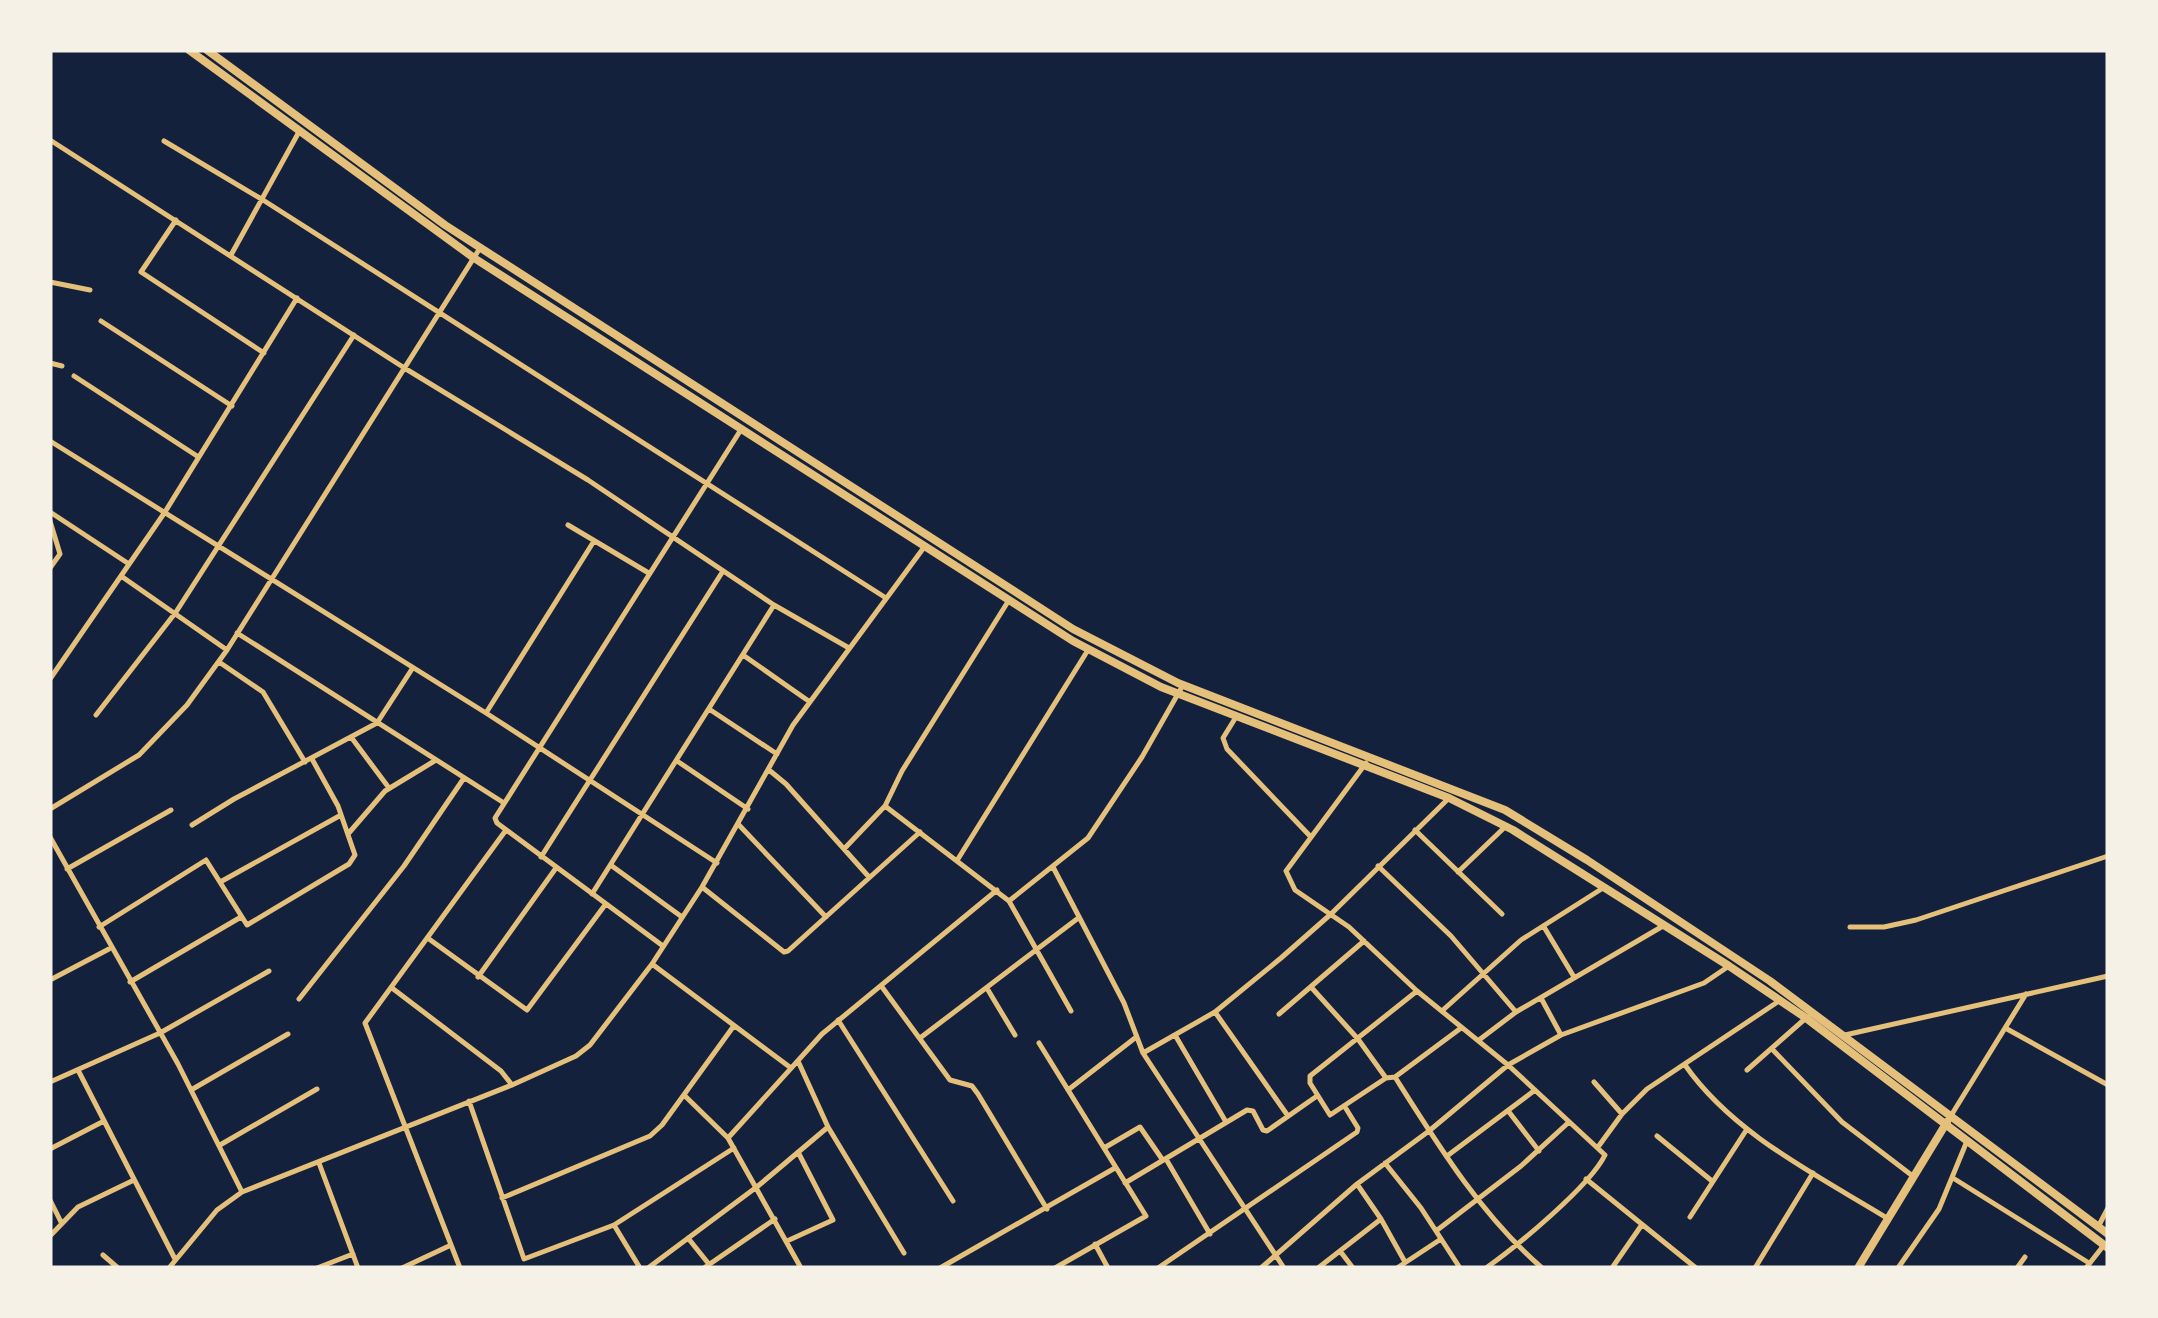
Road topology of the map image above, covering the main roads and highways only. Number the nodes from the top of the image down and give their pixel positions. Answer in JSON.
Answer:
{"nodes":[{"id":1,"x":189,"y":50,"type":"edge"},
{"id":2,"x":207,"y":50,"type":"edge"},
{"id":3,"x":929,"y":542,"type":"junction"},
{"id":4,"x":1181,"y":690,"type":"junction"},
{"id":5,"x":1952,"y":1114,"type":"junction"},
{"id":6,"x":1946,"y":1125,"type":"junction"},
{"id":7,"x":2108,"y":1234,"type":"edge"},
{"id":8,"x":2106,"y":1246,"type":"edge"},
{"id":9,"x":1858,"y":1268,"type":"edge"}],
"edges":[{"from":1,"to":3,"type":"main road"},
{"from":2,"to":3,"type":"main road"},
{"from":3,"to":4,"type":"main road"},
{"from":3,"to":4,"type":"main road"},
{"from":4,"to":5,"type":"main road"},
{"from":4,"to":6,"type":"main road"},
{"from":5,"to":6,"type":"main road"},
{"from":5,"to":7,"type":"main road"},
{"from":6,"to":8,"type":"main road"},
{"from":6,"to":9,"type":"main road"}]}
